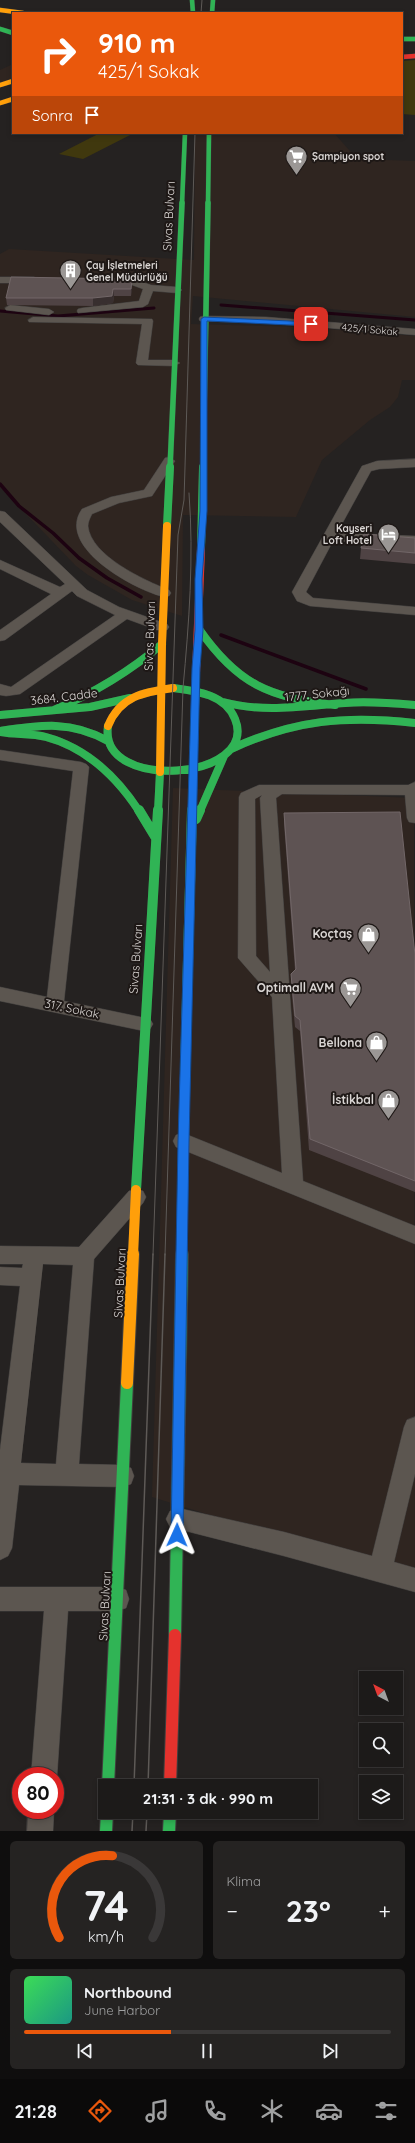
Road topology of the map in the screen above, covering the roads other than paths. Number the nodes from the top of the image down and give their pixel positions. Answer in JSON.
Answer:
{"nodes":[{"id":1,"x":0,"y":11,"type":"edge"},
{"id":2,"x":12,"y":12,"type":"edge"},
{"id":3,"x":12,"y":15,"type":"edge"},
{"id":4,"x":0,"y":17,"type":"edge"},
{"id":5,"x":12,"y":20,"type":"edge"},
{"id":6,"x":0,"y":29,"type":"edge"},
{"id":7,"x":12,"y":33,"type":"edge"},
{"id":8,"x":403,"y":39,"type":"edge"},
{"id":9,"x":415,"y":39,"type":"edge"},
{"id":10,"x":403,"y":43,"type":"edge"},
{"id":11,"x":415,"y":43,"type":"edge"},
{"id":12,"x":415,"y":48,"type":"edge"},
{"id":13,"x":415,"y":52,"type":"edge"},
{"id":14,"x":405,"y":54,"type":"edge"},
{"id":15,"x":12,"y":82,"type":"edge"},
{"id":16,"x":0,"y":85,"type":"edge"},
{"id":17,"x":12,"y":88,"type":"edge"},
{"id":18,"x":0,"y":91,"type":"edge"},
{"id":19,"x":12,"y":94,"type":"edge"},
{"id":20,"x":0,"y":97,"type":"edge"},
{"id":21,"x":12,"y":100,"type":"edge"},
{"id":22,"x":0,"y":103,"type":"edge"},
{"id":23,"x":185,"y":134,"type":"edge"},
{"id":24,"x":209,"y":134,"type":"edge"},
{"id":25,"x":0,"y":280,"type":"edge"},
{"id":26,"x":48,"y":280,"type":"edge"},
{"id":27,"x":96,"y":281,"type":"edge"},
{"id":28,"x":149,"y":288,"type":"junction"},
{"id":29,"x":177,"y":290,"type":"junction"},
{"id":30,"x":10,"y":308,"type":"edge"},
{"id":31,"x":204,"y":319,"type":"junction"},
{"id":32,"x":33,"y":320,"type":"dead end"},
{"id":33,"x":415,"y":332,"type":"edge"},
{"id":34,"x":174,"y":363,"type":"junction"},
{"id":35,"x":169,"y":461,"type":"junction"},
{"id":36,"x":415,"y":463,"type":"edge"},
{"id":37,"x":0,"y":514,"type":"edge"},
{"id":38,"x":328,"y":537,"type":"junction"},
{"id":39,"x":415,"y":540,"type":"edge"},
{"id":40,"x":0,"y":564,"type":"edge"},
{"id":41,"x":72,"y":585,"type":"junction"},
{"id":42,"x":61,"y":593,"type":"junction"},
{"id":43,"x":164,"y":593,"type":"junction"},
{"id":44,"x":415,"y":611,"type":"edge"},
{"id":45,"x":125,"y":614,"type":"junction"},
{"id":46,"x":162,"y":627,"type":"junction"},
{"id":47,"x":4,"y":630,"type":"edge"},
{"id":48,"x":199,"y":630,"type":"junction"},
{"id":49,"x":162,"y":644,"type":"junction"},
{"id":50,"x":0,"y":688,"type":"edge"},
{"id":51,"x":161,"y":689,"type":"junction"},
{"id":52,"x":196,"y":690,"type":"junction"},
{"id":53,"x":130,"y":698,"type":"junction"},
{"id":54,"x":223,"y":702,"type":"junction"},
{"id":55,"x":335,"y":705,"type":"junction"},
{"id":56,"x":415,"y":705,"type":"edge"},
{"id":57,"x":54,"y":710,"type":"junction"},
{"id":58,"x":0,"y":715,"type":"edge"},
{"id":59,"x":415,"y":723,"type":"edge"},
{"id":60,"x":0,"y":731,"type":"edge"},
{"id":61,"x":108,"y":741,"type":"junction"},
{"id":62,"x":227,"y":753,"type":"junction"},
{"id":63,"x":0,"y":755,"type":"edge"},
{"id":64,"x":194,"y":769,"type":"junction"},
{"id":65,"x":160,"y":771,"type":"junction"},
{"id":66,"x":280,"y":789,"type":"junction"},
{"id":67,"x":414,"y":789,"type":"edge"},
{"id":68,"x":415,"y":818,"type":"edge"},
{"id":69,"x":192,"y":829,"type":"junction"},
{"id":70,"x":156,"y":838,"type":"junction"},
{"id":71,"x":0,"y":994,"type":"edge"},
{"id":72,"x":281,"y":995,"type":"junction"},
{"id":73,"x":54,"y":1005,"type":"junction"},
{"id":74,"x":144,"y":1024,"type":"junction"},
{"id":75,"x":183,"y":1141,"type":"junction"},
{"id":76,"x":293,"y":1186,"type":"junction"},
{"id":77,"x":136,"y":1197,"type":"junction"},
{"id":78,"x":415,"y":1235,"type":"edge"},
{"id":79,"x":0,"y":1254,"type":"edge"},
{"id":80,"x":34,"y":1255,"type":"junction"},
{"id":81,"x":84,"y":1256,"type":"junction"},
{"id":82,"x":0,"y":1276,"type":"edge"},
{"id":83,"x":31,"y":1276,"type":"junction"},
{"id":84,"x":415,"y":1427,"type":"edge"},
{"id":85,"x":9,"y":1474,"type":"junction"},
{"id":86,"x":68,"y":1475,"type":"junction"},
{"id":87,"x":123,"y":1476,"type":"junction"},
{"id":88,"x":178,"y":1519,"type":"junction"},
{"id":89,"x":1,"y":1535,"type":"edge"},
{"id":90,"x":380,"y":1571,"type":"junction"},
{"id":91,"x":415,"y":1580,"type":"edge"},
{"id":92,"x":0,"y":1599,"type":"edge"},
{"id":93,"x":56,"y":1599,"type":"junction"},
{"id":94,"x":117,"y":1599,"type":"junction"},
{"id":95,"x":45,"y":1767,"type":"edge"},
{"id":96,"x":108,"y":1779,"type":"edge"},
{"id":97,"x":170,"y":1779,"type":"edge"},
{"id":98,"x":41,"y":1819,"type":"edge"},
{"id":99,"x":107,"y":1819,"type":"edge"},
{"id":100,"x":170,"y":1819,"type":"edge"},
{"id":101,"x":40,"y":1831,"type":"edge"},
{"id":102,"x":106,"y":1831,"type":"edge"},
{"id":103,"x":169,"y":1831,"type":"edge"}],
"edges":[{"from":1,"to":2,"type":"main road"},
{"from":1,"to":3,"type":"main road"},
{"from":4,"to":5,"type":"main road"},
{"from":6,"to":7,"type":"main road"},
{"from":8,"to":9,"type":"main road"},
{"from":10,"to":11,"type":"main road"},
{"from":12,"to":14,"type":"main road"},
{"from":13,"to":14,"type":"main road"},
{"from":15,"to":16,"type":"main road"},
{"from":17,"to":18,"type":"main road"},
{"from":19,"to":20,"type":"main road"},
{"from":21,"to":22,"type":"main road"},
{"from":23,"to":29,"type":"main road","name":"Sivas Bulvarı"},
{"from":24,"to":31,"type":"main road"},
{"from":25,"to":26,"type":"street"},
{"from":27,"to":28,"type":"street"},
{"from":28,"to":29,"type":"street"},
{"from":28,"to":30,"type":"street"},
{"from":29,"to":34,"type":"main road","name":"Sivas Bulvarı"},
{"from":31,"to":33,"type":"street","name":"425/1 Sokak"},
{"from":31,"to":48,"type":"main road"},
{"from":32,"to":34,"type":"street"},
{"from":34,"to":35,"type":"main road","name":"Sivas Bulvarı"},
{"from":35,"to":43,"type":"main road","name":"Sivas Bulvarı"},
{"from":35,"to":43,"type":"street"},
{"from":36,"to":38,"type":"street"},
{"from":37,"to":41,"type":"street"},
{"from":38,"to":39,"type":"street"},
{"from":38,"to":44,"type":"street"},
{"from":40,"to":42,"type":"street"},
{"from":41,"to":42,"type":"street"},
{"from":41,"to":45,"type":"street"},
{"from":42,"to":47,"type":"street"},
{"from":43,"to":46,"type":"main road","name":"Sivas Bulvarı"},
{"from":45,"to":46,"type":"street"},
{"from":45,"to":50,"type":"street"},
{"from":46,"to":49,"type":"main road","name":"Sivas Bulvarı"},
{"from":48,"to":52,"type":"main road"},
{"from":48,"to":55,"type":"main road"},
{"from":49,"to":51,"type":"main road","name":"Sivas Bulvarı"},
{"from":49,"to":57,"type":"main road"},
{"from":51,"to":52,"type":"main road","name":"3684. Cadde"},
{"from":51,"to":53,"type":"main road","name":"3684. Cadde"},
{"from":51,"to":65,"type":"main road","name":"Sivas Bulvarı"},
{"from":52,"to":54,"type":"main road","name":"1777. Sokağı"},
{"from":52,"to":64,"type":"main road"},
{"from":53,"to":57,"type":"main road","name":"3684. Cadde"},
{"from":53,"to":61,"type":"main road"},
{"from":54,"to":55,"type":"main road","name":"1777. Sokağı"},
{"from":54,"to":62,"type":"main road"},
{"from":55,"to":56,"type":"main road","name":"1777. Sokağı"},
{"from":57,"to":58,"type":"main road","name":"3684. Cadde"},
{"from":59,"to":62,"type":"main road","name":"1777. Sokağı"},
{"from":60,"to":61,"type":"main road"},
{"from":60,"to":70,"type":"main road"},
{"from":61,"to":65,"type":"main road","name":"1777. Sokağı"},
{"from":62,"to":64,"type":"main road","name":"1777. Sokağı"},
{"from":62,"to":69,"type":"main road"},
{"from":63,"to":73,"type":"street"},
{"from":64,"to":65,"type":"main road","name":"1777. Sokağı"},
{"from":64,"to":69,"type":"main road"},
{"from":65,"to":70,"type":"main road","name":"Sivas Bulvarı"},
{"from":66,"to":67,"type":"street"},
{"from":66,"to":72,"type":"street"},
{"from":66,"to":72,"type":"street"},
{"from":67,"to":68,"type":"street"},
{"from":69,"to":75,"type":"main road"},
{"from":70,"to":74,"type":"main road","name":"Sivas Bulvarı"},
{"from":71,"to":73,"type":"street","name":"317. Sokak"},
{"from":72,"to":76,"type":"street"},
{"from":73,"to":74,"type":"street","name":"317. Sokak"},
{"from":74,"to":77,"type":"main road","name":"Sivas Bulvarı"},
{"from":75,"to":76,"type":"street"},
{"from":75,"to":88,"type":"main road"},
{"from":76,"to":78,"type":"street"},
{"from":77,"to":81,"type":"street"},
{"from":77,"to":87,"type":"main road","name":"Sivas Bulvarı"},
{"from":79,"to":80,"type":"street"},
{"from":80,"to":81,"type":"street"},
{"from":80,"to":83,"type":"street"},
{"from":81,"to":86,"type":"street"},
{"from":82,"to":83,"type":"street"},
{"from":83,"to":85,"type":"street"},
{"from":84,"to":90,"type":"street"},
{"from":85,"to":86,"type":"street"},
{"from":85,"to":89,"type":"street"},
{"from":86,"to":87,"type":"street"},
{"from":87,"to":94,"type":"main road","name":"Sivas Bulvarı"},
{"from":88,"to":90,"type":"street"},
{"from":88,"to":97,"type":"main road"},
{"from":90,"to":91,"type":"street"},
{"from":92,"to":93,"type":"street"},
{"from":93,"to":94,"type":"street"},
{"from":93,"to":95,"type":"street"},
{"from":94,"to":96,"type":"main road","name":"Sivas Bulvarı"},
{"from":98,"to":101,"type":"street"},
{"from":99,"to":102,"type":"main road"},
{"from":100,"to":103,"type":"main road"}]}
